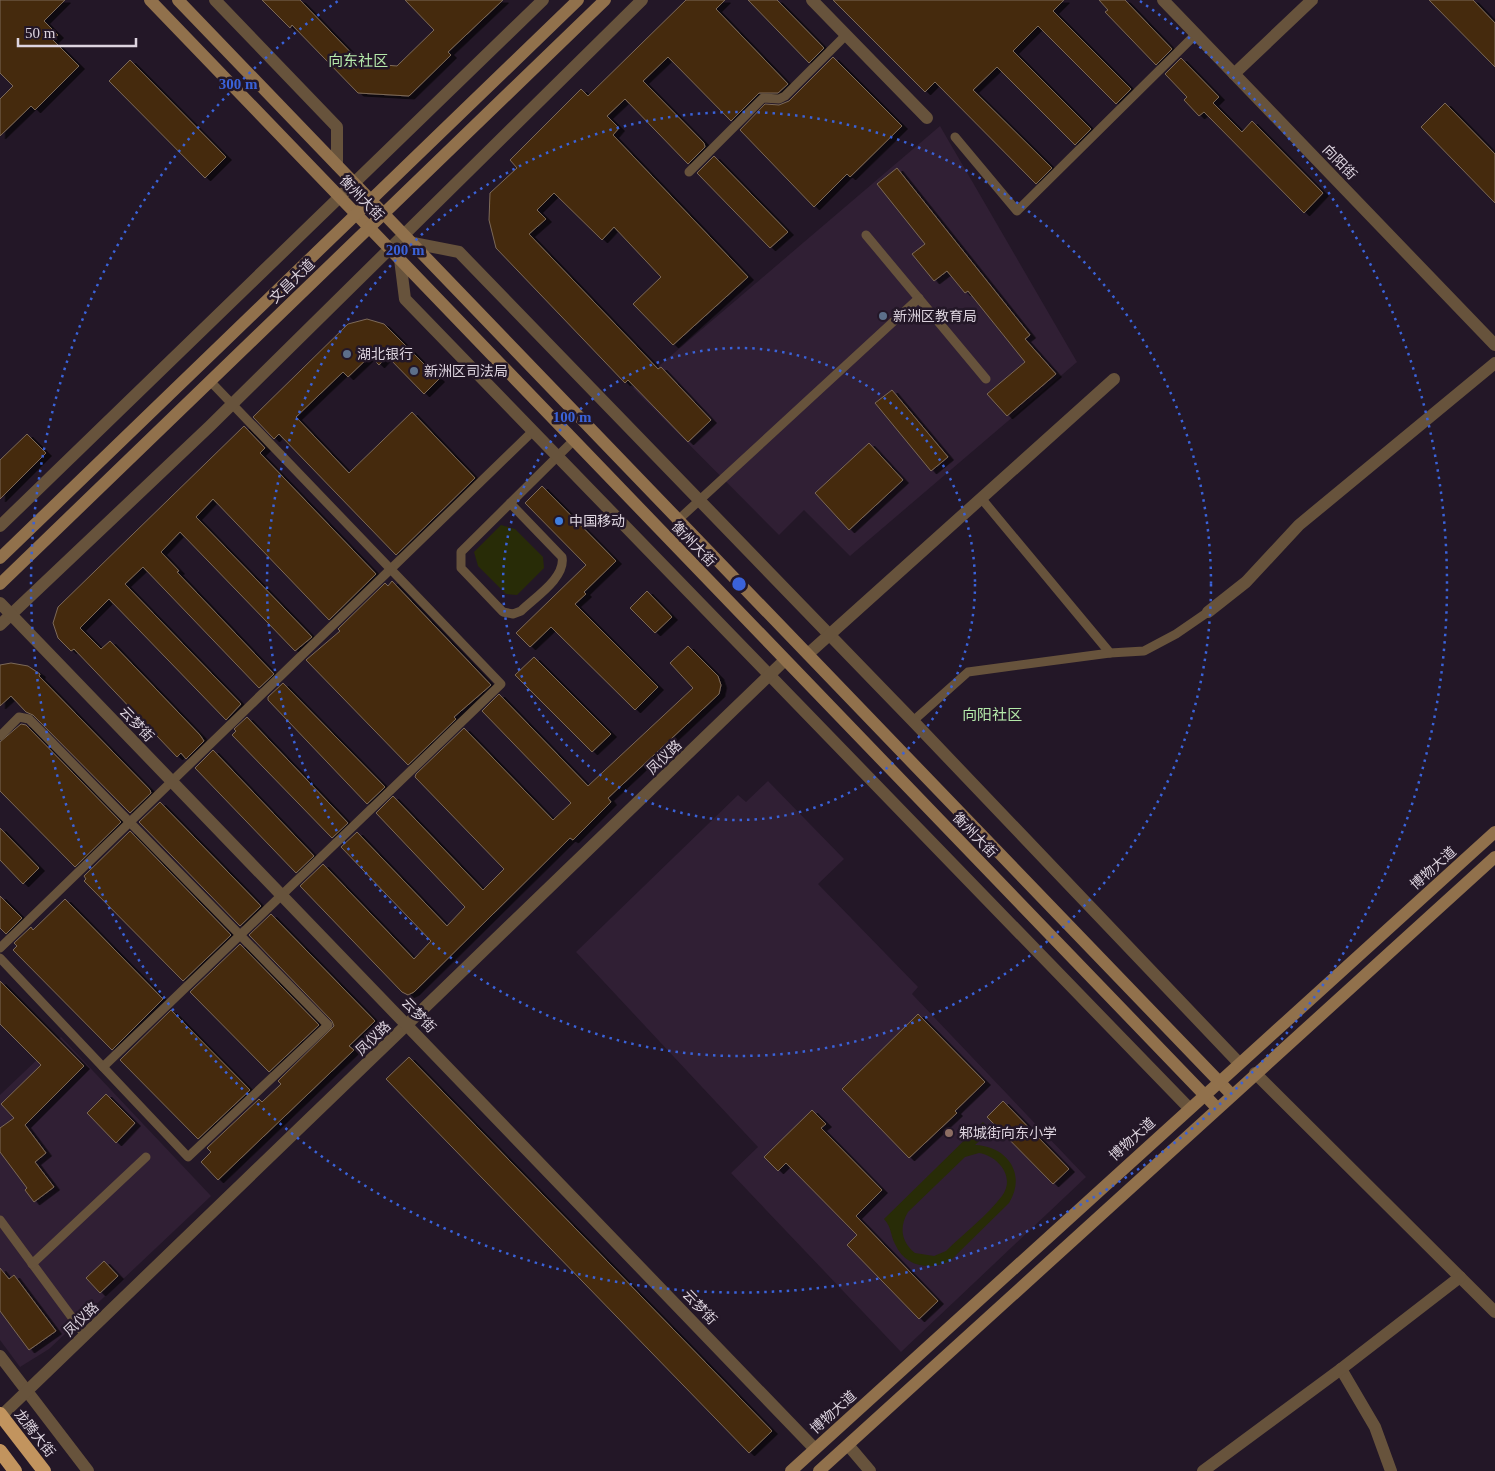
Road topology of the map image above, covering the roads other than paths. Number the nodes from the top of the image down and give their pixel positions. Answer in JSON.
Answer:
{"nodes":[{"id":1,"x":150,"y":0,"type":"edge"},
{"id":2,"x":178,"y":0,"type":"edge"},
{"id":3,"x":215,"y":0,"type":"edge"},
{"id":4,"x":543,"y":0,"type":"edge"},
{"id":5,"x":578,"y":0,"type":"edge"},
{"id":6,"x":605,"y":0,"type":"edge"},
{"id":7,"x":642,"y":0,"type":"edge"},
{"id":8,"x":812,"y":0,"type":"edge"},
{"id":9,"x":1163,"y":0,"type":"edge"},
{"id":10,"x":1312,"y":0,"type":"edge"},
{"id":11,"x":1196,"y":34,"type":"junction"},
{"id":12,"x":846,"y":35,"type":"junction"},
{"id":13,"x":1234,"y":74,"type":"junction"},
{"id":14,"x":927,"y":118,"type":"dead end"},
{"id":15,"x":955,"y":137,"type":"dead end"},
{"id":16,"x":337,"y":165,"type":"junction"},
{"id":17,"x":689,"y":172,"type":"dead end"},
{"id":18,"x":354,"y":182,"type":"junction"},
{"id":19,"x":340,"y":196,"type":"junction"},
{"id":20,"x":371,"y":200,"type":"junction"},
{"id":21,"x":356,"y":214,"type":"junction"},
{"id":22,"x":384,"y":214,"type":"junction"},
{"id":23,"x":369,"y":228,"type":"junction"},
{"id":24,"x":866,"y":235,"type":"dead end"},
{"id":25,"x":408,"y":239,"type":"junction"},
{"id":26,"x":390,"y":249,"type":"junction"},
{"id":27,"x":400,"y":259,"type":"junction"},
{"id":28,"x":919,"y":298,"type":"junction"},
{"id":29,"x":1495,"y":344,"type":"edge"},
{"id":30,"x":1495,"y":362,"type":"edge"},
{"id":31,"x":986,"y":379,"type":"dead end"},
{"id":32,"x":1114,"y":379,"type":"dead end"},
{"id":33,"x":210,"y":381,"type":"junction"},
{"id":34,"x":232,"y":404,"type":"junction"},
{"id":35,"x":533,"y":432,"type":"junction"},
{"id":36,"x":574,"y":440,"type":"junction"},
{"id":37,"x":558,"y":457,"type":"junction"},
{"id":38,"x":981,"y":498,"type":"junction"},
{"id":39,"x":699,"y":500,"type":"junction"},
{"id":40,"x":510,"y":503,"type":"junction"},
{"id":41,"x":678,"y":520,"type":"junction"},
{"id":42,"x":0,"y":526,"type":"edge"},
{"id":43,"x":0,"y":558,"type":"edge"},
{"id":44,"x":391,"y":570,"type":"junction"},
{"id":45,"x":0,"y":584,"type":"edge"},
{"id":46,"x":0,"y":603,"type":"edge"},
{"id":47,"x":1208,"y":612,"type":"joint"},
{"id":48,"x":11,"y":615,"type":"junction"},
{"id":49,"x":0,"y":625,"type":"edge"},
{"id":50,"x":829,"y":635,"type":"junction"},
{"id":51,"x":808,"y":654,"type":"junction"},
{"id":52,"x":1110,"y":654,"type":"junction"},
{"id":53,"x":785,"y":660,"type":"junction"},
{"id":54,"x":770,"y":675,"type":"junction"},
{"id":55,"x":913,"y":721,"type":"junction"},
{"id":56,"x":0,"y":736,"type":"edge"},
{"id":57,"x":173,"y":782,"type":"junction"},
{"id":58,"x":131,"y":823,"type":"junction"},
{"id":59,"x":1495,"y":832,"type":"edge"},
{"id":60,"x":1495,"y":857,"type":"edge"},
{"id":61,"x":281,"y":895,"type":"junction"},
{"id":62,"x":240,"y":934,"type":"junction"},
{"id":63,"x":0,"y":948,"type":"edge"},
{"id":64,"x":0,"y":958,"type":"edge"},
{"id":65,"x":408,"y":1026,"type":"junction"},
{"id":66,"x":1239,"y":1063,"type":"junction"},
{"id":67,"x":102,"y":1067,"type":"junction"},
{"id":68,"x":1255,"y":1073,"type":"junction"},
{"id":69,"x":1218,"y":1081,"type":"junction"},
{"id":70,"x":1204,"y":1094,"type":"junction"},
{"id":71,"x":1232,"y":1095,"type":"junction"},
{"id":72,"x":1189,"y":1108,"type":"junction"},
{"id":73,"x":1217,"y":1108,"type":"junction"},
{"id":74,"x":146,"y":1157,"type":"dead end"},
{"id":75,"x":0,"y":1220,"type":"edge"},
{"id":76,"x":32,"y":1264,"type":"junction"},
{"id":77,"x":1460,"y":1277,"type":"junction"},
{"id":78,"x":1495,"y":1312,"type":"edge"},
{"id":79,"x":85,"y":1335,"type":"junction"},
{"id":80,"x":0,"y":1356,"type":"edge"},
{"id":81,"x":1341,"y":1369,"type":"junction"},
{"id":82,"x":27,"y":1391,"type":"junction"},
{"id":83,"x":1,"y":1415,"type":"edge"},
{"id":84,"x":848,"y":1445,"type":"junction"},
{"id":85,"x":816,"y":1449,"type":"junction"},
{"id":86,"x":0,"y":1451,"type":"edge"},
{"id":87,"x":15,"y":1471,"type":"edge"},
{"id":88,"x":44,"y":1471,"type":"edge"},
{"id":89,"x":88,"y":1471,"type":"edge"},
{"id":90,"x":791,"y":1471,"type":"edge"},
{"id":91,"x":819,"y":1471,"type":"edge"},
{"id":92,"x":870,"y":1471,"type":"edge"},
{"id":93,"x":1203,"y":1471,"type":"edge"},
{"id":94,"x":1391,"y":1471,"type":"edge"}],
"edges":[{"from":1,"to":19,"type":"main road","name":"衡州大街"},
{"from":2,"to":16,"type":"main road","name":"衡州大街"},
{"from":3,"to":16,"type":"street"},
{"from":4,"to":18,"type":"street"},
{"from":5,"to":20,"type":"main road","name":"文昌大道"},
{"from":6,"to":22,"type":"main road","name":"文昌大道"},
{"from":7,"to":25,"type":"street"},
{"from":8,"to":12,"type":"street"},
{"from":9,"to":11,"type":"street","name":"向阳街"},
{"from":10,"to":13,"type":"street"},
{"from":11,"to":13,"type":"street","name":"向阳街"},
{"from":11,"to":15,"type":"lane"},
{"from":12,"to":14,"type":"street"},
{"from":12,"to":17,"type":"lane"},
{"from":13,"to":29,"type":"street","name":"向阳街"},
{"from":16,"to":18,"type":"main road","name":"衡州大街"},
{"from":18,"to":19,"type":"street"},
{"from":18,"to":20,"type":"main road","name":"衡州大街"},
{"from":19,"to":21,"type":"main road","name":"衡州大街"},
{"from":19,"to":42,"type":"street"},
{"from":20,"to":21,"type":"main road","name":"文昌大道"},
{"from":20,"to":22,"type":"main road","name":"衡州大街"},
{"from":21,"to":23,"type":"main road","name":"衡州大街"},
{"from":21,"to":43,"type":"main road","name":"文昌大道"},
{"from":22,"to":23,"type":"main road","name":"文昌大道"},
{"from":22,"to":25,"type":"main road","name":"衡州大街"},
{"from":23,"to":26,"type":"main road","name":"衡州大街"},
{"from":23,"to":33,"type":"main road","name":"文昌大道"},
{"from":24,"to":28,"type":"lane"},
{"from":25,"to":26,"type":"street"},
{"from":25,"to":39,"type":"street"},
{"from":25,"to":41,"type":"main road","name":"衡州大街"},
{"from":26,"to":27,"type":"main road","name":"衡州大街"},
{"from":26,"to":34,"type":"street"},
{"from":27,"to":35,"type":"street"},
{"from":27,"to":36,"type":"main road","name":"衡州大街"},
{"from":28,"to":31,"type":"lane"},
{"from":28,"to":39,"type":"lane"},
{"from":30,"to":47,"type":"street"},
{"from":32,"to":38,"type":"street"},
{"from":33,"to":34,"type":"lane"},
{"from":33,"to":45,"type":"main road","name":"文昌大道"},
{"from":34,"to":44,"type":"lane"},
{"from":34,"to":48,"type":"street"},
{"from":35,"to":37,"type":"street"},
{"from":35,"to":44,"type":"lane"},
{"from":36,"to":37,"type":"lane"},
{"from":36,"to":53,"type":"main road","name":"衡州大街"},
{"from":37,"to":40,"type":"lane"},
{"from":37,"to":54,"type":"street"},
{"from":38,"to":50,"type":"street"},
{"from":38,"to":52,"type":"lane"},
{"from":39,"to":41,"type":"lane"},
{"from":39,"to":50,"type":"street"},
{"from":40,"to":40,"type":"lane"},
{"from":41,"to":51,"type":"main road","name":"衡州大街"},
{"from":44,"to":57,"type":"lane"},
{"from":44,"to":61,"type":"lane"},
{"from":46,"to":48,"type":"street","name":"云梦街"},
{"from":47,"to":52,"type":"lane"},
{"from":48,"to":49,"type":"street"},
{"from":48,"to":57,"type":"street","name":"云梦街"},
{"from":50,"to":51,"type":"street"},
{"from":50,"to":55,"type":"street"},
{"from":51,"to":69,"type":"main road","name":"衡州大街"},
{"from":52,"to":55,"type":"lane"},
{"from":53,"to":54,"type":"street","name":"凤仪路"},
{"from":53,"to":70,"type":"main road","name":"衡州大街"},
{"from":54,"to":65,"type":"street","name":"凤仪路"},
{"from":54,"to":72,"type":"street"},
{"from":55,"to":66,"type":"street"},
{"from":56,"to":58,"type":"lane"},
{"from":57,"to":58,"type":"lane"},
{"from":57,"to":61,"type":"street","name":"云梦街"},
{"from":58,"to":62,"type":"lane"},
{"from":58,"to":63,"type":"lane"},
{"from":59,"to":66,"type":"main road","name":"博物大道"},
{"from":60,"to":68,"type":"main road"},
{"from":61,"to":62,"type":"lane"},
{"from":61,"to":65,"type":"street","name":"云梦街"},
{"from":62,"to":67,"type":"lane"},
{"from":62,"to":67,"type":"lane"},
{"from":64,"to":67,"type":"lane"},
{"from":65,"to":79,"type":"street","name":"凤仪路"},
{"from":65,"to":85,"type":"street","name":"云梦街"},
{"from":66,"to":69,"type":"main road","name":"博物大道"},
{"from":68,"to":71,"type":"main road"},
{"from":68,"to":77,"type":"street"},
{"from":69,"to":70,"type":"main road","name":"博物大道"},
{"from":69,"to":71,"type":"main road","name":"衡州大街"},
{"from":70,"to":72,"type":"main road","name":"博物大道"},
{"from":70,"to":73,"type":"main road","name":"衡州大街"},
{"from":71,"to":73,"type":"main road"},
{"from":72,"to":85,"type":"main road","name":"博物大道"},
{"from":73,"to":84,"type":"main road"},
{"from":74,"to":76,"type":"lane"},
{"from":75,"to":76,"type":"lane"},
{"from":76,"to":79,"type":"lane"},
{"from":77,"to":78,"type":"street"},
{"from":77,"to":81,"type":"street"},
{"from":79,"to":82,"type":"street","name":"凤仪路"},
{"from":80,"to":82,"type":"street"},
{"from":81,"to":93,"type":"street"},
{"from":81,"to":94,"type":"street"},
{"from":82,"to":83,"type":"street","name":"凤仪路"},
{"from":82,"to":89,"type":"street"},
{"from":83,"to":88,"type":"highway","name":"龙腾大街"},
{"from":84,"to":91,"type":"main road"},
{"from":84,"to":92,"type":"street"},
{"from":85,"to":90,"type":"main road","name":"博物大道"},
{"from":86,"to":87,"type":"highway"}]}
